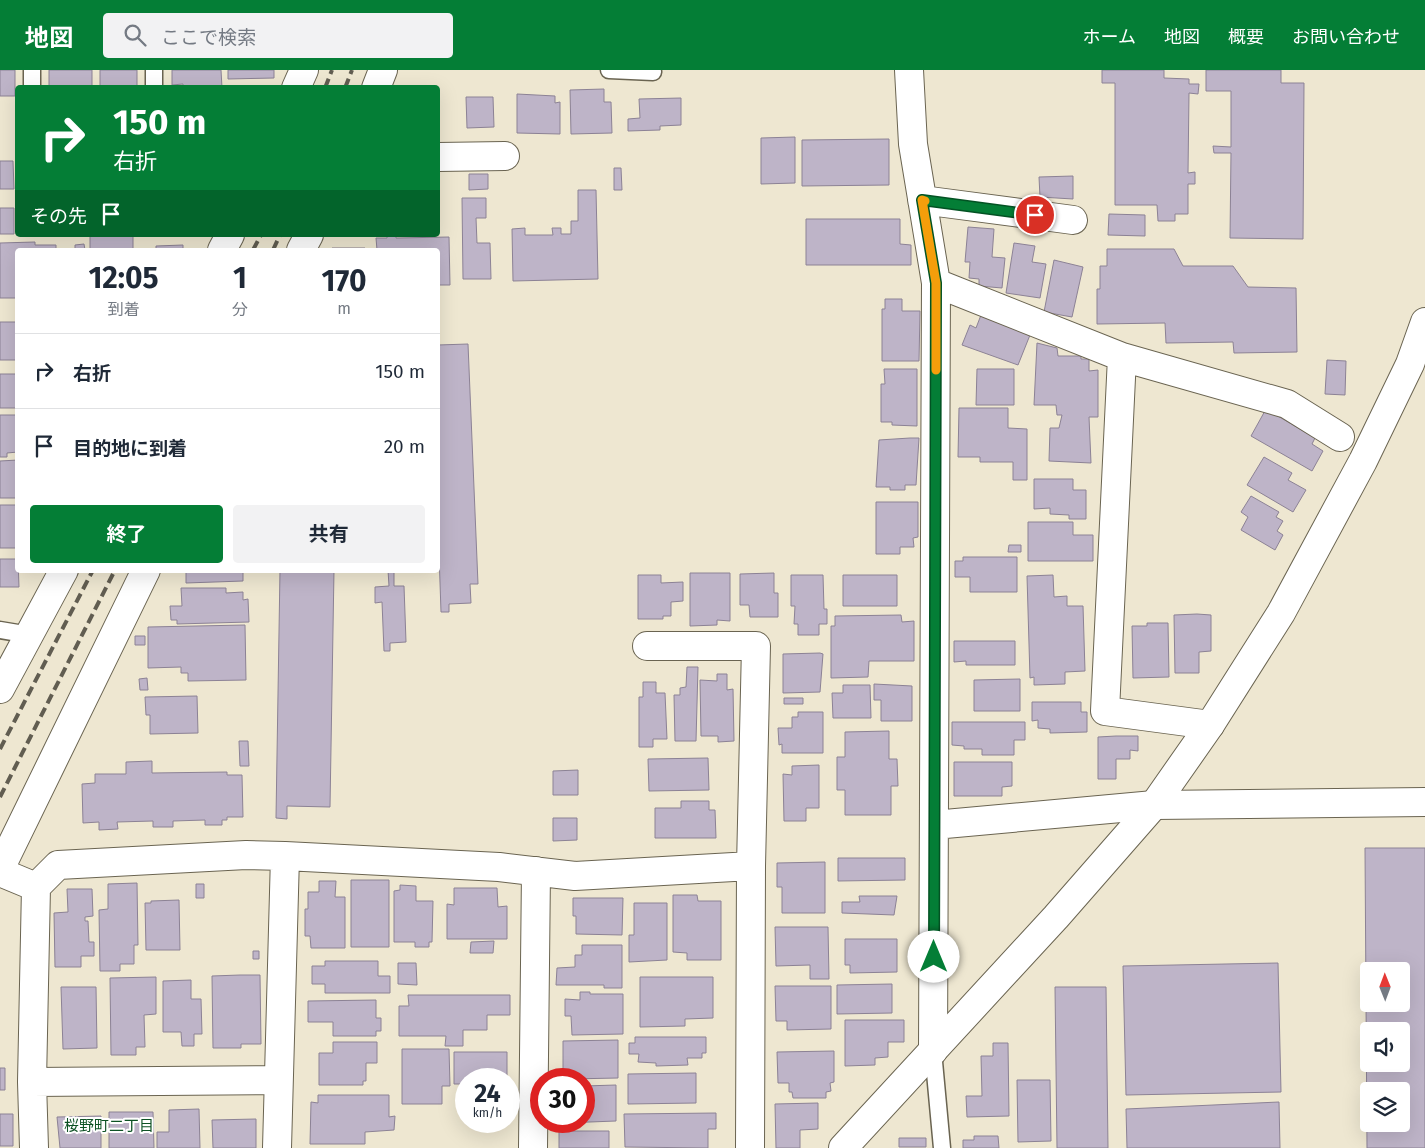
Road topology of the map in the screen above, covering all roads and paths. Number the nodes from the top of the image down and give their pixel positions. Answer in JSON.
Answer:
{"nodes":[{"id":1,"x":32,"y":70,"type":"edge"},
{"id":2,"x":154,"y":70,"type":"edge"},
{"id":3,"x":304,"y":70,"type":"edge"},
{"id":4,"x":383,"y":70,"type":"edge"},
{"id":5,"x":609,"y":70,"type":"edge"},
{"id":6,"x":909,"y":70,"type":"edge"},
{"id":7,"x":653,"y":72,"type":"dead end"},
{"id":8,"x":32,"y":85,"type":"edge"},
{"id":9,"x":154,"y":85,"type":"edge"},
{"id":10,"x":297,"y":85,"type":"edge"},
{"id":11,"x":377,"y":85,"type":"edge"},
{"id":12,"x":505,"y":156,"type":"dead end"},
{"id":13,"x":440,"y":157,"type":"edge"},
{"id":14,"x":922,"y":200,"type":"junction"},
{"id":15,"x":1073,"y":220,"type":"dead end"},
{"id":16,"x":936,"y":283,"type":"junction"},
{"id":17,"x":1425,"y":322,"type":"edge"},
{"id":18,"x":1122,"y":357,"type":"junction"},
{"id":19,"x":1418,"y":367,"type":"edge"},
{"id":20,"x":1340,"y":437,"type":"dead end"},
{"id":21,"x":62,"y":573,"type":"edge"},
{"id":22,"x":145,"y":573,"type":"edge"},
{"id":23,"x":0,"y":630,"type":"edge"},
{"id":24,"x":30,"y":635,"type":"junction"},
{"id":25,"x":647,"y":646,"type":"dead end"},
{"id":26,"x":0,"y":689,"type":"edge"},
{"id":27,"x":1210,"y":725,"type":"junction"},
{"id":28,"x":1425,"y":802,"type":"edge"},
{"id":29,"x":1154,"y":804,"type":"junction"},
{"id":30,"x":934,"y":825,"type":"junction"},
{"id":31,"x":285,"y":856,"type":"junction"},
{"id":32,"x":751,"y":866,"type":"junction"},
{"id":33,"x":0,"y":871,"type":"edge"},
{"id":34,"x":536,"y":871,"type":"junction"},
{"id":35,"x":36,"y":887,"type":"junction"},
{"id":36,"x":934,"y":1051,"type":"junction"},
{"id":37,"x":278,"y":1080,"type":"junction"},
{"id":38,"x":32,"y":1082,"type":"junction"},
{"id":39,"x":34,"y":1148,"type":"edge"},
{"id":40,"x":277,"y":1148,"type":"edge"},
{"id":41,"x":533,"y":1148,"type":"edge"},
{"id":42,"x":750,"y":1148,"type":"edge"},
{"id":43,"x":843,"y":1148,"type":"edge"},
{"id":44,"x":942,"y":1148,"type":"edge"}],
"edges":[{"from":1,"to":8,"type":"lane"},
{"from":2,"to":9,"type":"lane"},
{"from":3,"to":10,"type":"street"},
{"from":4,"to":11,"type":"street"},
{"from":5,"to":7,"type":"lane"},
{"from":6,"to":14,"type":"street"},
{"from":12,"to":13,"type":"street"},
{"from":14,"to":15,"type":"street"},
{"from":14,"to":16,"type":"street"},
{"from":16,"to":18,"type":"street"},
{"from":16,"to":30,"type":"street"},
{"from":17,"to":19,"type":"street"},
{"from":18,"to":20,"type":"street"},
{"from":18,"to":27,"type":"street"},
{"from":19,"to":27,"type":"street"},
{"from":21,"to":24,"type":"street"},
{"from":22,"to":33,"type":"street"},
{"from":23,"to":24,"type":"lane"},
{"from":24,"to":26,"type":"street"},
{"from":25,"to":32,"type":"street"},
{"from":27,"to":29,"type":"street"},
{"from":28,"to":29,"type":"street"},
{"from":29,"to":30,"type":"street"},
{"from":29,"to":36,"type":"street"},
{"from":30,"to":36,"type":"street"},
{"from":31,"to":34,"type":"street"},
{"from":31,"to":35,"type":"street"},
{"from":31,"to":37,"type":"street"},
{"from":32,"to":34,"type":"street"},
{"from":32,"to":42,"type":"street"},
{"from":33,"to":35,"type":"street"},
{"from":34,"to":41,"type":"street"},
{"from":35,"to":38,"type":"street"},
{"from":36,"to":43,"type":"street"},
{"from":36,"to":44,"type":"lane"},
{"from":37,"to":38,"type":"street"},
{"from":37,"to":40,"type":"street"},
{"from":38,"to":39,"type":"street"}]}
